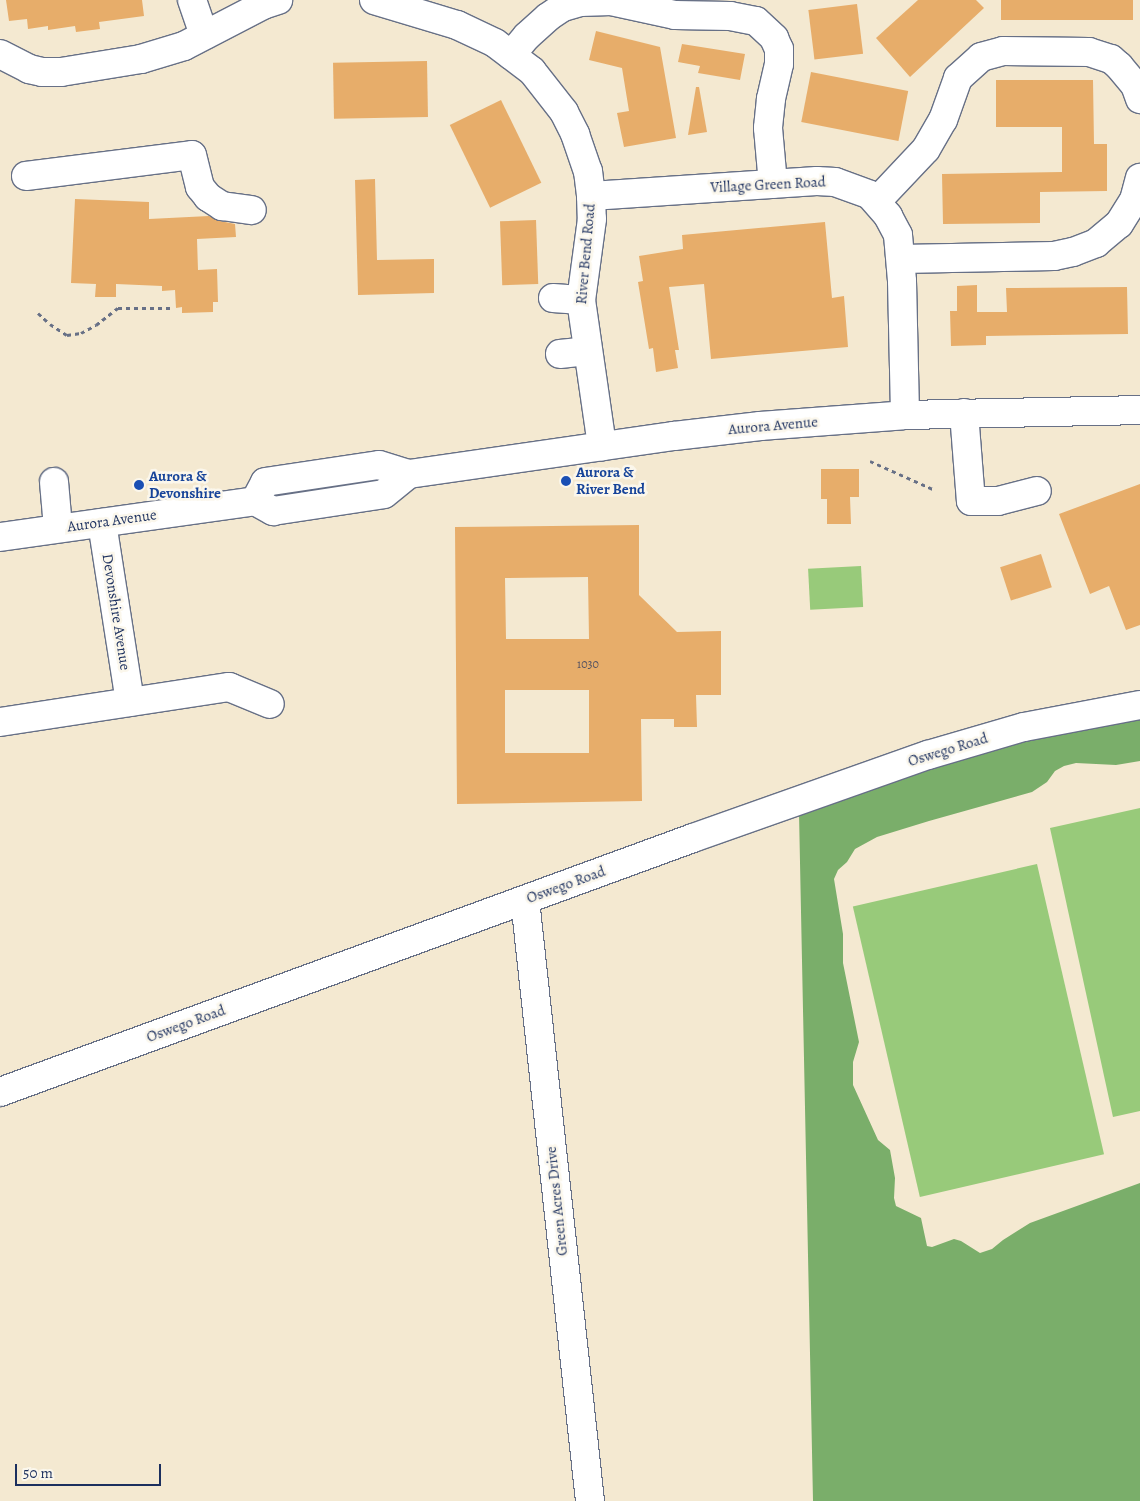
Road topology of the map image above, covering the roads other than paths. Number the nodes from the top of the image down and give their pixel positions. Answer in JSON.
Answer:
{"nodes":[{"id":1,"x":192,"y":0,"type":"edge"},
{"id":2,"x":278,"y":0,"type":"edge"},
{"id":3,"x":391,"y":2,"type":"edge"},
{"id":4,"x":204,"y":35,"type":"junction"},
{"id":5,"x":0,"y":54,"type":"edge"},
{"id":6,"x":511,"y":55,"type":"junction"},
{"id":7,"x":1140,"y":100,"type":"edge"},
{"id":8,"x":26,"y":176,"type":"dead end"},
{"id":9,"x":1140,"y":178,"type":"edge"},
{"id":10,"x":773,"y":184,"type":"junction"},
{"id":11,"x":591,"y":196,"type":"junction"},
{"id":12,"x":877,"y":201,"type":"junction"},
{"id":13,"x":252,"y":210,"type":"dead end"},
{"id":14,"x":901,"y":259,"type":"junction"},
{"id":15,"x":554,"y":298,"type":"dead end"},
{"id":16,"x":581,"y":300,"type":"junction"},
{"id":17,"x":587,"y":351,"type":"junction"},
{"id":18,"x":560,"y":354,"type":"dead end"},
{"id":19,"x":1140,"y":410,"type":"edge"},
{"id":20,"x":964,"y":414,"type":"junction"},
{"id":21,"x":905,"y":415,"type":"junction"},
{"id":22,"x":602,"y":446,"type":"junction"},
{"id":23,"x":54,"y":482,"type":"dead end"},
{"id":24,"x":1037,"y":491,"type":"dead end"},
{"id":25,"x":102,"y":523,"type":"junction"},
{"id":26,"x":58,"y":528,"type":"junction"},
{"id":27,"x":0,"y":537,"type":"edge"},
{"id":28,"x":130,"y":702,"type":"junction"},
{"id":29,"x":270,"y":704,"type":"dead end"},
{"id":30,"x":1140,"y":705,"type":"edge"},
{"id":31,"x":0,"y":722,"type":"edge"},
{"id":32,"x":525,"y":900,"type":"junction"},
{"id":33,"x":0,"y":1092,"type":"edge"},
{"id":34,"x":590,"y":1501,"type":"edge"}],
"edges":[{"from":1,"to":4,"type":"street"},
{"from":2,"to":4,"type":"street"},
{"from":3,"to":6,"type":"street","name":"River Bend Road"},
{"from":4,"to":5,"type":"street"},
{"from":6,"to":10,"type":"street"},
{"from":6,"to":11,"type":"street","name":"River Bend Road"},
{"from":7,"to":12,"type":"street"},
{"from":8,"to":13,"type":"street"},
{"from":9,"to":14,"type":"street"},
{"from":10,"to":11,"type":"street","name":"Village Green Road"},
{"from":10,"to":12,"type":"street","name":"Village Green Road"},
{"from":11,"to":16,"type":"street","name":"River Bend Road"},
{"from":12,"to":14,"type":"street"},
{"from":14,"to":21,"type":"street"},
{"from":15,"to":16,"type":"street"},
{"from":16,"to":17,"type":"street","name":"River Bend Road"},
{"from":17,"to":18,"type":"street"},
{"from":17,"to":22,"type":"street","name":"River Bend Road"},
{"from":19,"to":20,"type":"street","name":"Aurora Avenue"},
{"from":20,"to":21,"type":"street","name":"Aurora Avenue"},
{"from":20,"to":24,"type":"street"},
{"from":21,"to":22,"type":"street","name":"Aurora Avenue"},
{"from":22,"to":25,"type":"street","name":"Aurora Avenue"},
{"from":23,"to":26,"type":"street"},
{"from":25,"to":26,"type":"street","name":"Aurora Avenue"},
{"from":25,"to":28,"type":"street","name":"Devonshire Avenue"},
{"from":26,"to":27,"type":"street","name":"Aurora Avenue"},
{"from":28,"to":29,"type":"street"},
{"from":28,"to":31,"type":"street"},
{"from":30,"to":32,"type":"street","name":"Oswego Road"},
{"from":32,"to":33,"type":"street","name":"Oswego Road"},
{"from":32,"to":34,"type":"street","name":"Green Acres Drive"}]}
